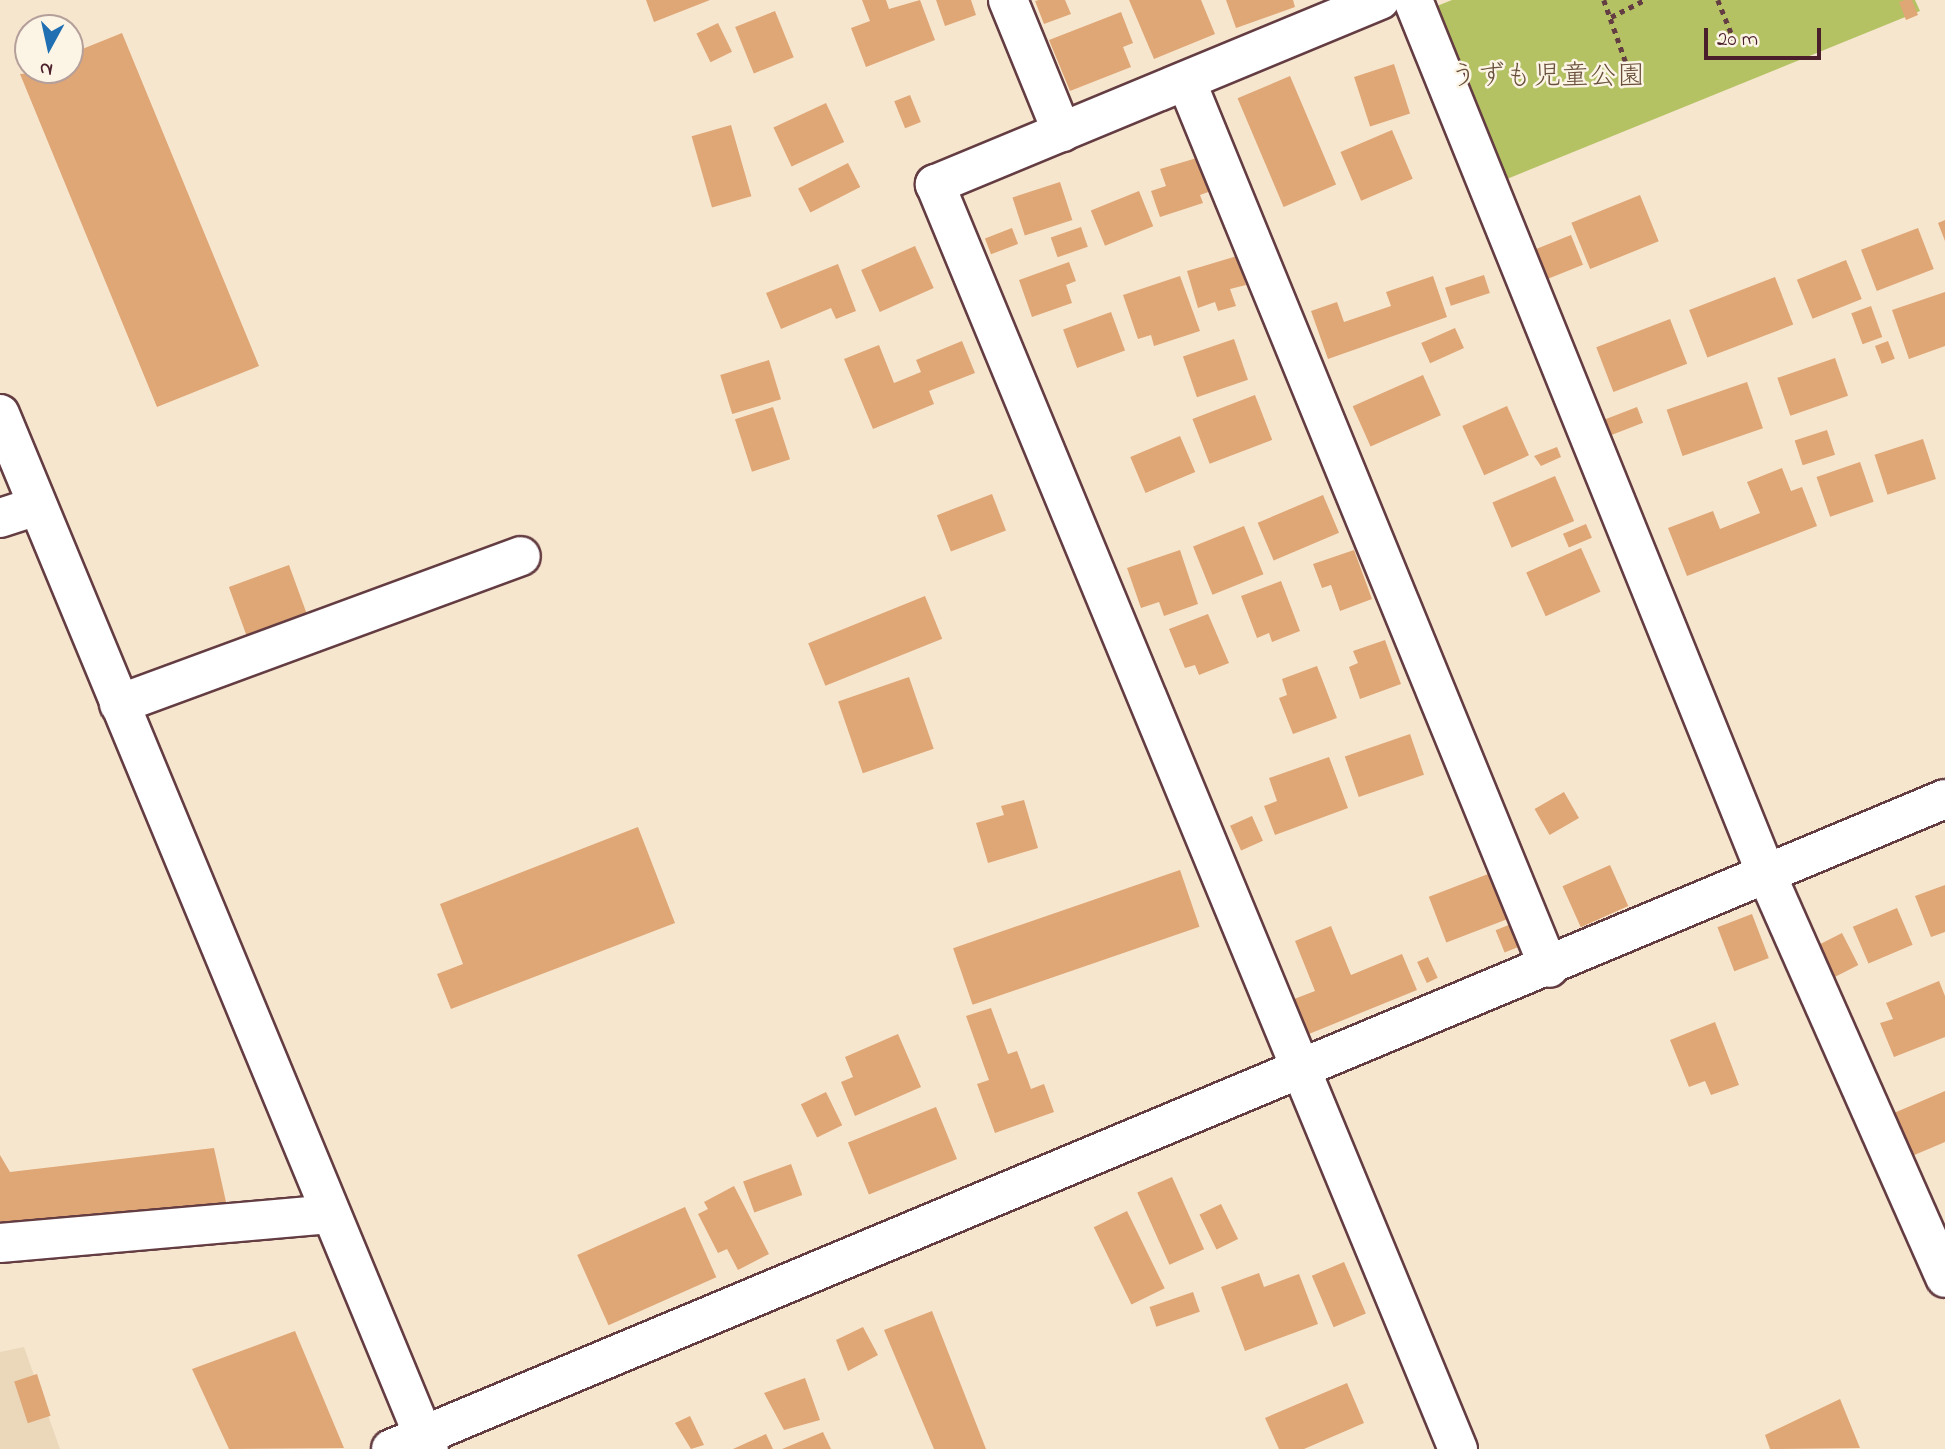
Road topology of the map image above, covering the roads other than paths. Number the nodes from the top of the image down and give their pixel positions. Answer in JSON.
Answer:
{"nodes":[{"id":1,"x":1008,"y":0,"type":"edge"},
{"id":2,"x":1380,"y":0,"type":"edge"},
{"id":3,"x":1413,"y":0,"type":"edge"},
{"id":4,"x":1187,"y":83,"type":"junction"},
{"id":5,"x":1062,"y":132,"type":"junction"},
{"id":6,"x":0,"y":414,"type":"edge"},
{"id":7,"x":37,"y":506,"type":"junction"},
{"id":8,"x":0,"y":518,"type":"edge"},
{"id":9,"x":521,"y":555,"type":"dead end"},
{"id":10,"x":119,"y":704,"type":"junction"},
{"id":11,"x":1945,"y":799,"type":"edge"},
{"id":12,"x":1765,"y":872,"type":"junction"},
{"id":13,"x":1549,"y":968,"type":"junction"},
{"id":14,"x":1300,"y":1067,"type":"junction"},
{"id":15,"x":330,"y":1214,"type":"junction"},
{"id":16,"x":0,"y":1243,"type":"edge"},
{"id":17,"x":1945,"y":1278,"type":"edge"},
{"id":18,"x":414,"y":1445,"type":"edge"},
{"id":19,"x":1458,"y":1449,"type":"edge"}],
"edges":[{"from":1,"to":5,"type":"street"},
{"from":2,"to":4,"type":"street"},
{"from":3,"to":12,"type":"street"},
{"from":4,"to":5,"type":"street"},
{"from":4,"to":13,"type":"street"},
{"from":5,"to":14,"type":"street"},
{"from":6,"to":7,"type":"street"},
{"from":7,"to":8,"type":"street"},
{"from":7,"to":10,"type":"street"},
{"from":9,"to":10,"type":"street"},
{"from":10,"to":15,"type":"street"},
{"from":11,"to":12,"type":"street"},
{"from":12,"to":13,"type":"street"},
{"from":12,"to":17,"type":"street"},
{"from":13,"to":14,"type":"street"},
{"from":14,"to":18,"type":"street"},
{"from":14,"to":19,"type":"street"},
{"from":15,"to":16,"type":"street"},
{"from":15,"to":18,"type":"street"}]}
